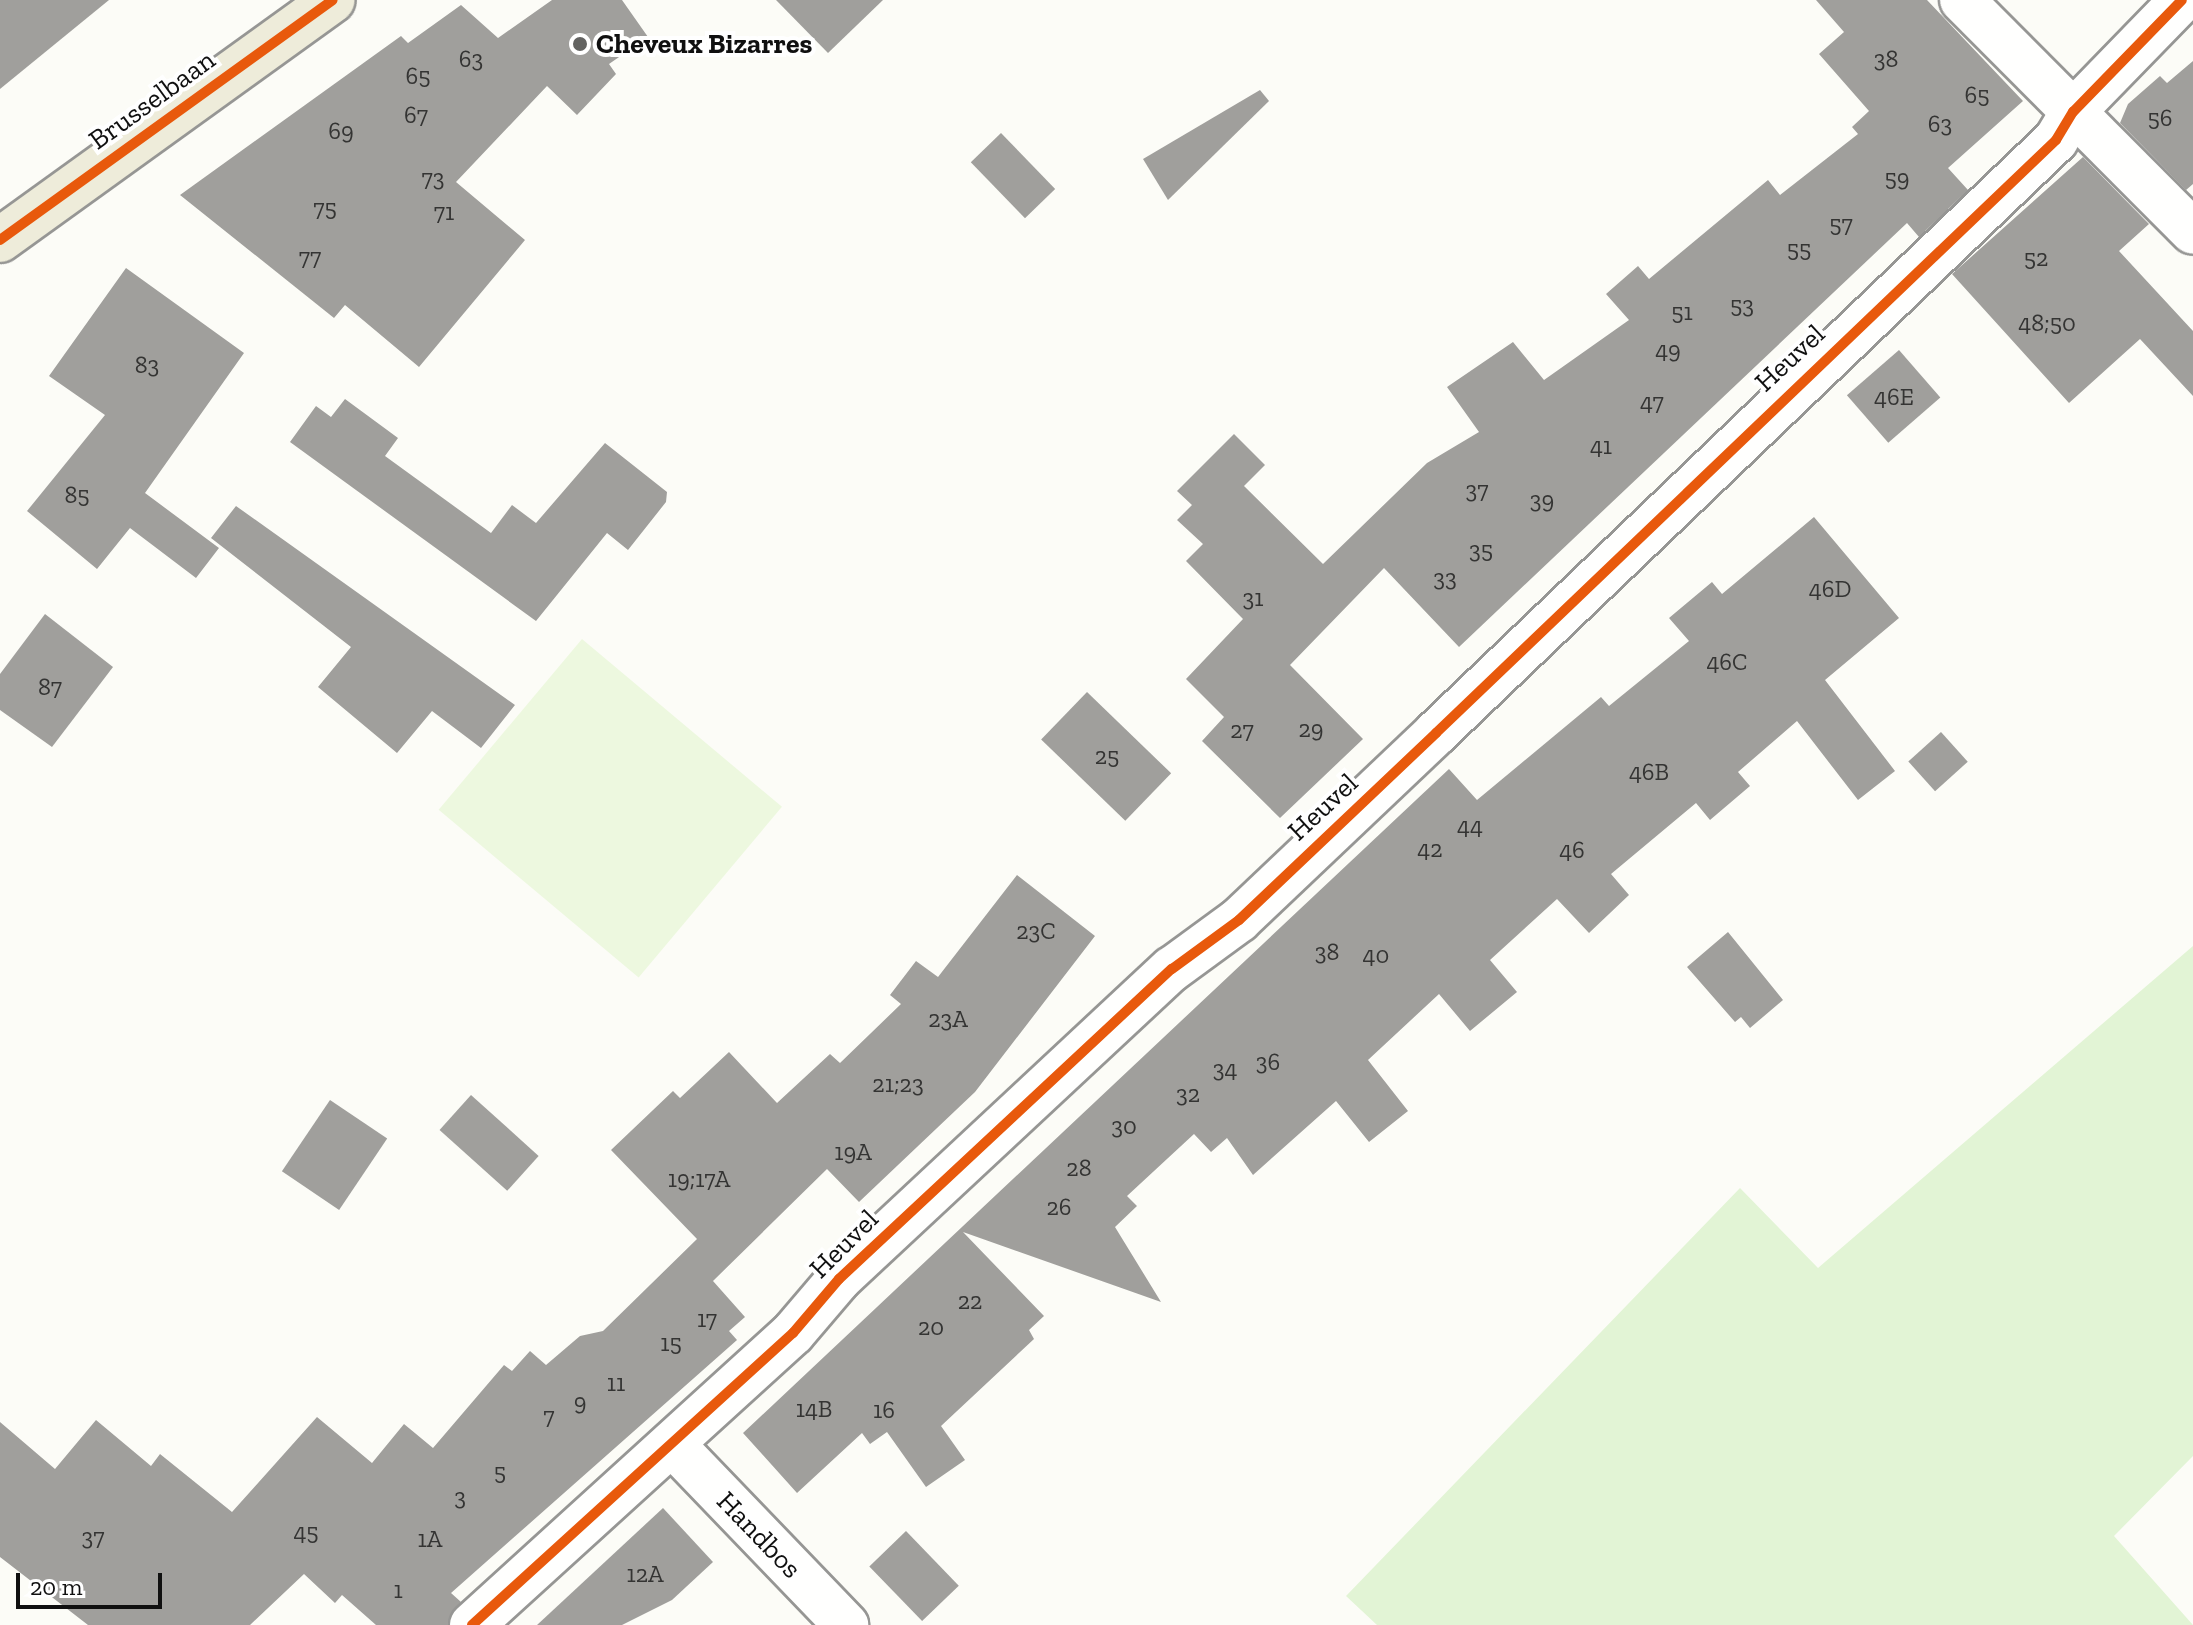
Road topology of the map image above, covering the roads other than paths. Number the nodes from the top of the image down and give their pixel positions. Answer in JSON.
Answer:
{"nodes":[{"id":1,"x":333,"y":0,"type":"edge"},
{"id":2,"x":1962,"y":0,"type":"edge"},
{"id":3,"x":2182,"y":0,"type":"edge"},
{"id":4,"x":2073,"y":112,"type":"junction"},
{"id":5,"x":2193,"y":232,"type":"edge"},
{"id":6,"x":0,"y":240,"type":"edge"},
{"id":7,"x":673,"y":1445,"type":"junction"},
{"id":8,"x":472,"y":1625,"type":"edge"},
{"id":9,"x":846,"y":1625,"type":"edge"}],
"edges":[{"from":1,"to":6,"type":"main road","name":"Brusselbaan"},
{"from":2,"to":4,"type":"street"},
{"from":3,"to":4,"type":"street","name":"Heuvel"},
{"from":4,"to":5,"type":"street"},
{"from":4,"to":7,"type":"street","name":"Heuvel"},
{"from":7,"to":8,"type":"street","name":"Heuvel"},
{"from":7,"to":9,"type":"street","name":"Handbos"}]}
